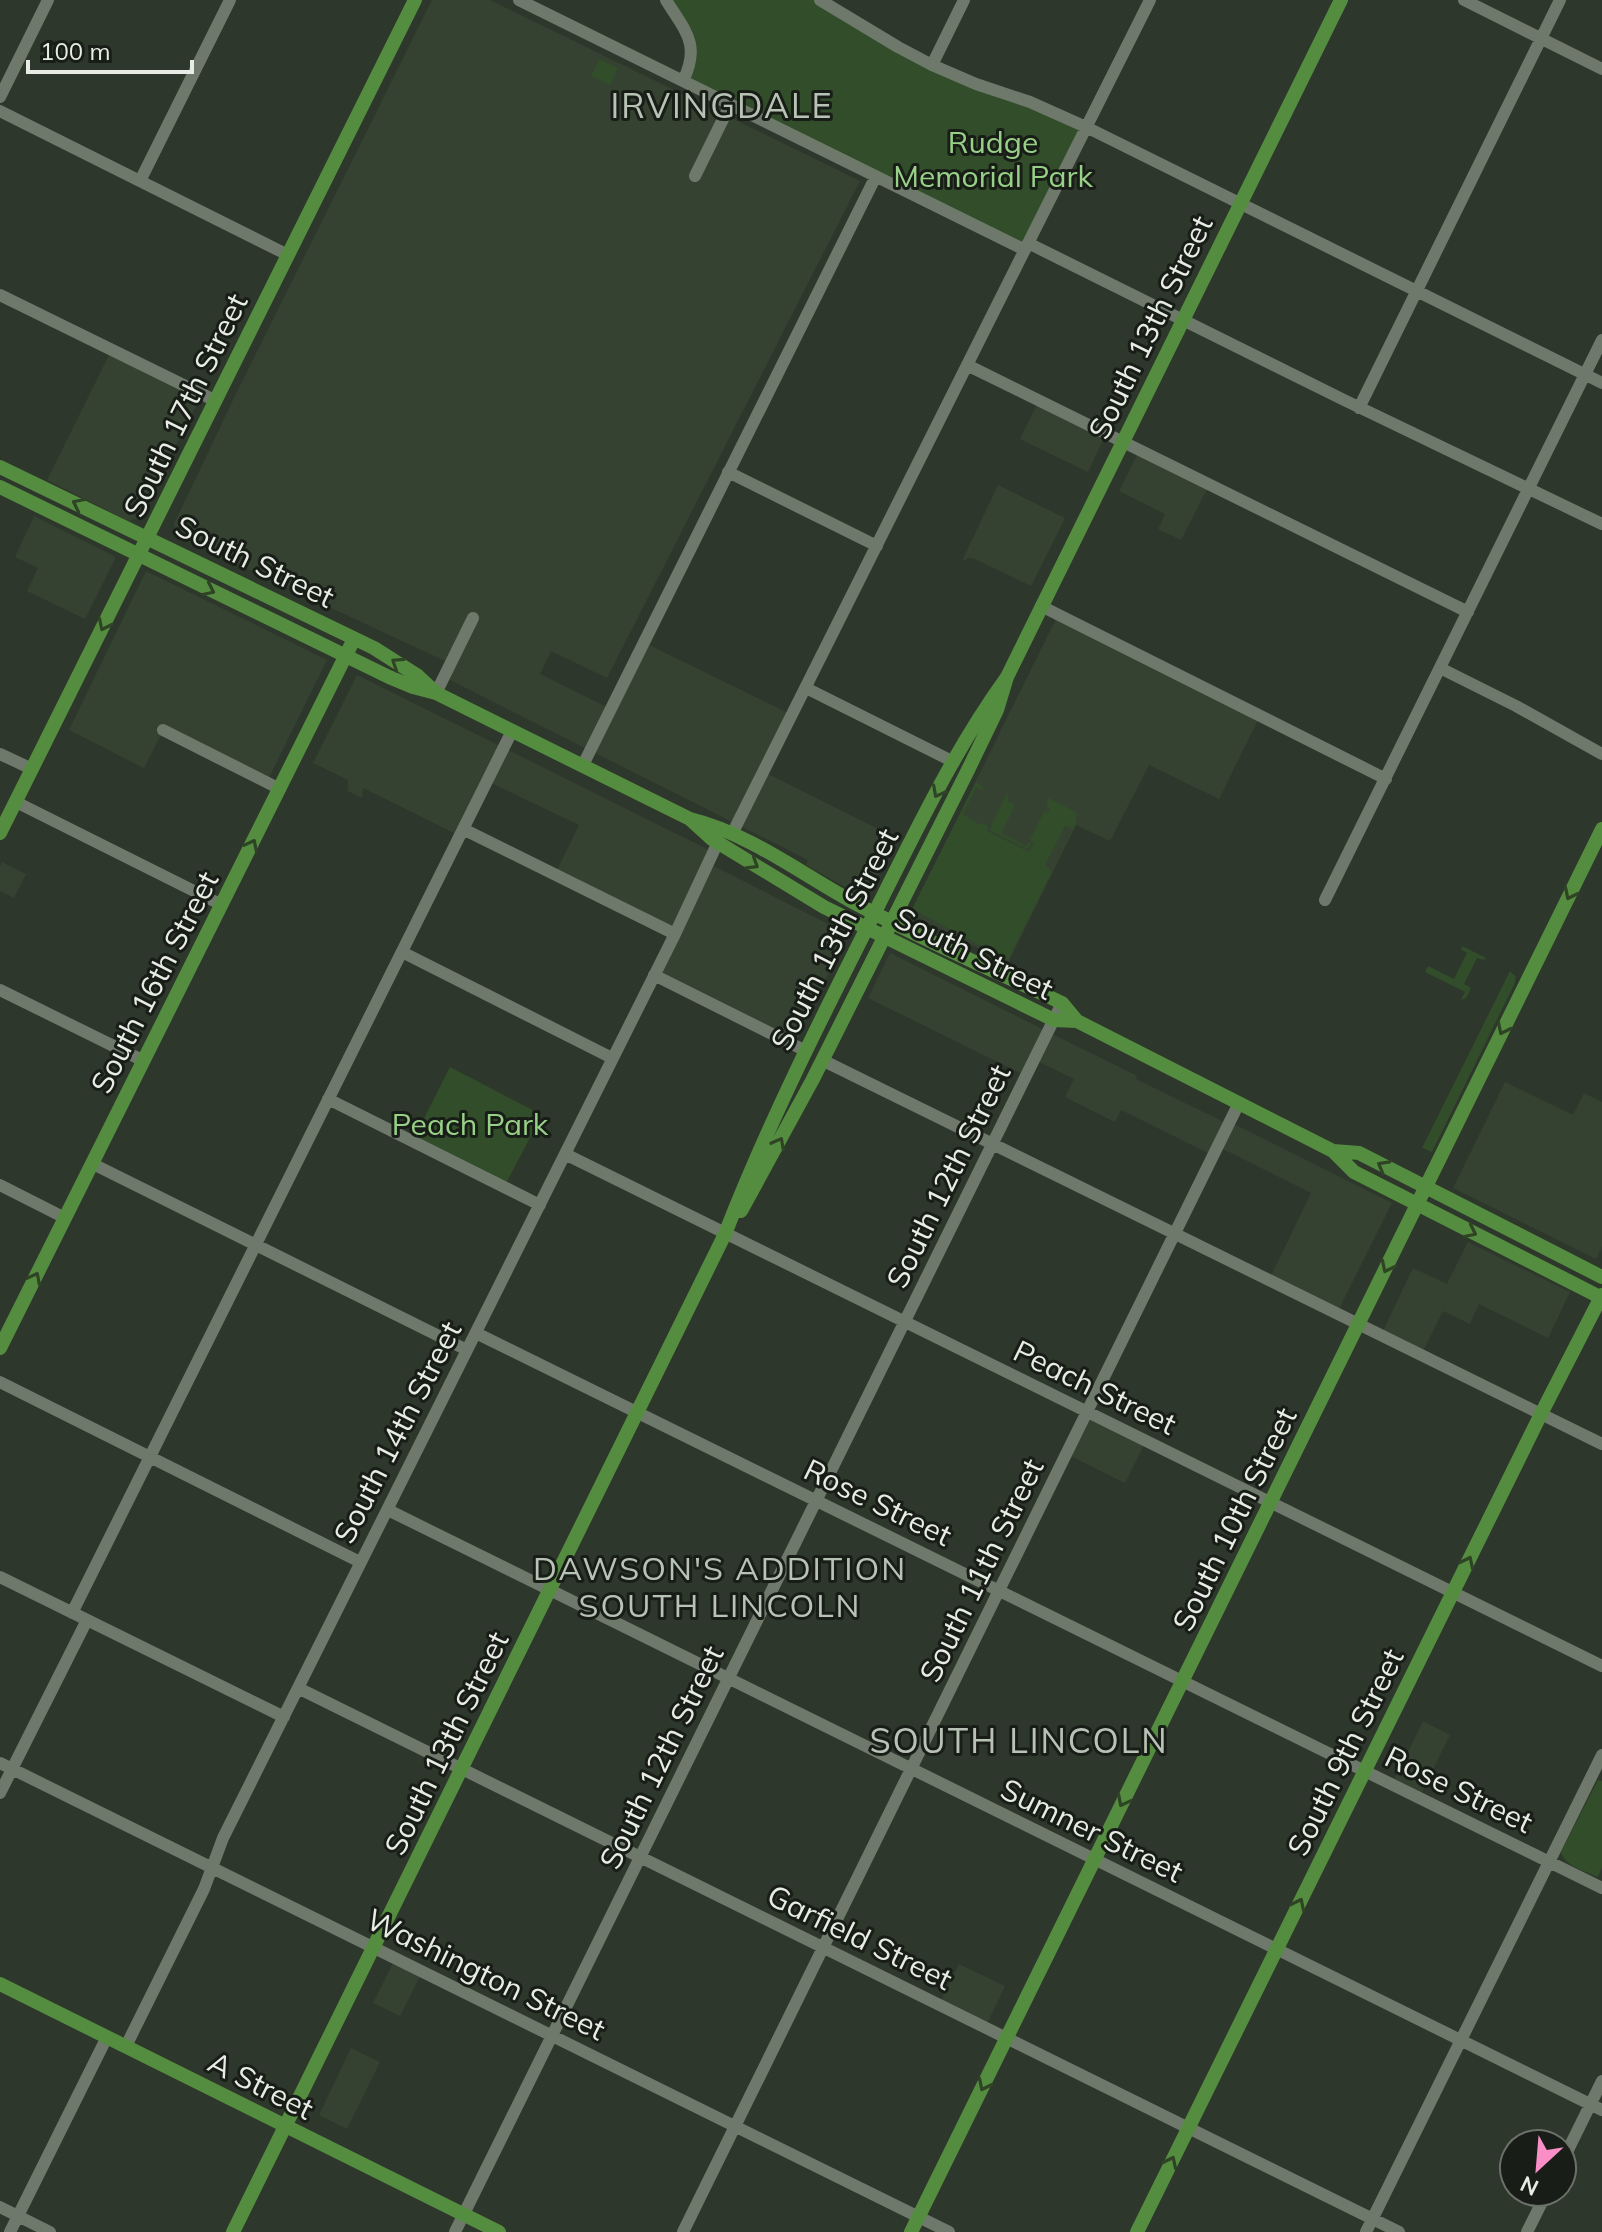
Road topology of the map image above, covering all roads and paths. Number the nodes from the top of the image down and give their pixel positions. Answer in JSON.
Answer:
{"nodes":[{"id":1,"x":48,"y":0,"type":"edge"},
{"id":2,"x":230,"y":0,"type":"edge"},
{"id":3,"x":415,"y":0,"type":"edge"},
{"id":4,"x":519,"y":0,"type":"edge"},
{"id":5,"x":666,"y":0,"type":"edge"},
{"id":6,"x":820,"y":0,"type":"edge"},
{"id":7,"x":964,"y":0,"type":"edge"},
{"id":8,"x":1150,"y":0,"type":"edge"},
{"id":9,"x":1341,"y":0,"type":"edge"},
{"id":10,"x":1464,"y":0,"type":"edge"},
{"id":11,"x":1560,"y":0,"type":"edge"},
{"id":12,"x":1541,"y":39,"type":"junction"},
{"id":13,"x":932,"y":65,"type":"junction"},
{"id":14,"x":1602,"y":69,"type":"edge"},
{"id":15,"x":683,"y":81,"type":"junction"},
{"id":16,"x":0,"y":97,"type":"edge"},
{"id":17,"x":730,"y":105,"type":"junction"},
{"id":18,"x":0,"y":111,"type":"edge"},
{"id":19,"x":1086,"y":127,"type":"junction"},
{"id":20,"x":695,"y":176,"type":"dead end"},
{"id":21,"x":876,"y":176,"type":"junction"},
{"id":22,"x":140,"y":181,"type":"junction"},
{"id":23,"x":1240,"y":204,"type":"junction"},
{"id":24,"x":1026,"y":246,"type":"junction"},
{"id":25,"x":288,"y":255,"type":"junction"},
{"id":26,"x":1416,"y":291,"type":"junction"},
{"id":27,"x":0,"y":295,"type":"edge"},
{"id":28,"x":1182,"y":321,"type":"junction"},
{"id":29,"x":1602,"y":340,"type":"edge"},
{"id":30,"x":967,"y":365,"type":"junction"},
{"id":31,"x":1585,"y":375,"type":"junction"},
{"id":32,"x":1602,"y":383,"type":"edge"},
{"id":33,"x":216,"y":401,"type":"junction"},
{"id":34,"x":1359,"y":408,"type":"junction"},
{"id":35,"x":1122,"y":442,"type":"junction"},
{"id":36,"x":0,"y":467,"type":"edge"},
{"id":37,"x":728,"y":472,"type":"junction"},
{"id":38,"x":0,"y":487,"type":"edge"},
{"id":39,"x":1528,"y":489,"type":"junction"},
{"id":40,"x":1602,"y":524,"type":"edge"},
{"id":41,"x":148,"y":538,"type":"junction"},
{"id":42,"x":877,"y":546,"type":"junction"},
{"id":43,"x":139,"y":555,"type":"junction"},
{"id":44,"x":1041,"y":606,"type":"junction"},
{"id":45,"x":1468,"y":612,"type":"junction"},
{"id":46,"x":473,"y":618,"type":"dead end"},
{"id":47,"x":354,"y":639,"type":"junction"},
{"id":48,"x":346,"y":656,"type":"junction"},
{"id":49,"x":1440,"y":668,"type":"junction"},
{"id":50,"x":1007,"y":677,"type":"junction"},
{"id":51,"x":806,"y":688,"type":"junction"},
{"id":52,"x":436,"y":693,"type":"junction"},
{"id":53,"x":163,"y":730,"type":"dead end"},
{"id":54,"x":512,"y":731,"type":"junction"},
{"id":55,"x":0,"y":754,"type":"edge"},
{"id":56,"x":1602,"y":754,"type":"edge"},
{"id":57,"x":954,"y":762,"type":"junction"},
{"id":58,"x":583,"y":765,"type":"junction"},
{"id":59,"x":32,"y":769,"type":"junction"},
{"id":60,"x":1386,"y":779,"type":"junction"},
{"id":61,"x":280,"y":789,"type":"junction"},
{"id":62,"x":16,"y":802,"type":"junction"},
{"id":63,"x":690,"y":819,"type":"junction"},
{"id":64,"x":463,"y":829,"type":"junction"},
{"id":65,"x":1602,"y":829,"type":"edge"},
{"id":66,"x":0,"y":833,"type":"edge"},
{"id":67,"x":732,"y":834,"type":"junction"},
{"id":68,"x":718,"y":842,"type":"junction"},
{"id":69,"x":1325,"y":900,"type":"dead end"},
{"id":70,"x":222,"y":905,"type":"junction"},
{"id":71,"x":875,"y":913,"type":"junction"},
{"id":72,"x":891,"y":921,"type":"junction"},
{"id":73,"x":867,"y":929,"type":"junction"},
{"id":74,"x":675,"y":934,"type":"junction"},
{"id":75,"x":883,"y":937,"type":"junction"},
{"id":76,"x":402,"y":952,"type":"junction"},
{"id":77,"x":654,"y":975,"type":"junction"},
{"id":78,"x":0,"y":990,"type":"edge"},
{"id":79,"x":1062,"y":1003,"type":"junction"},
{"id":80,"x":1054,"y":1020,"type":"junction"},
{"id":81,"x":1077,"y":1021,"type":"junction"},
{"id":82,"x":806,"y":1051,"type":"junction"},
{"id":83,"x":612,"y":1058,"type":"junction"},
{"id":84,"x":822,"y":1060,"type":"junction"},
{"id":85,"x":144,"y":1061,"type":"junction"},
{"id":86,"x":328,"y":1099,"type":"junction"},
{"id":87,"x":1239,"y":1103,"type":"junction"},
{"id":88,"x":993,"y":1143,"type":"junction"},
{"id":89,"x":1333,"y":1151,"type":"junction"},
{"id":90,"x":565,"y":1154,"type":"junction"},
{"id":91,"x":93,"y":1164,"type":"junction"},
{"id":92,"x":0,"y":1185,"type":"edge"},
{"id":93,"x":1425,"y":1188,"type":"junction"},
{"id":94,"x":540,"y":1205,"type":"junction"},
{"id":95,"x":1417,"y":1205,"type":"junction"},
{"id":96,"x":65,"y":1218,"type":"junction"},
{"id":97,"x":1176,"y":1233,"type":"junction"},
{"id":98,"x":725,"y":1234,"type":"junction"},
{"id":99,"x":256,"y":1245,"type":"junction"},
{"id":100,"x":1602,"y":1277,"type":"edge"},
{"id":101,"x":1602,"y":1297,"type":"edge"},
{"id":102,"x":905,"y":1322,"type":"junction"},
{"id":103,"x":1359,"y":1324,"type":"junction"},
{"id":104,"x":476,"y":1333,"type":"junction"},
{"id":105,"x":0,"y":1348,"type":"edge"},
{"id":106,"x":467,"y":1350,"type":"junction"},
{"id":107,"x":0,"y":1382,"type":"edge"},
{"id":108,"x":639,"y":1412,"type":"junction"},
{"id":109,"x":1088,"y":1412,"type":"junction"},
{"id":110,"x":1541,"y":1414,"type":"junction"},
{"id":111,"x":1602,"y":1444,"type":"edge"},
{"id":112,"x":149,"y":1457,"type":"junction"},
{"id":113,"x":817,"y":1501,"type":"junction"},
{"id":114,"x":1271,"y":1503,"type":"junction"},
{"id":115,"x":388,"y":1510,"type":"junction"},
{"id":116,"x":360,"y":1562,"type":"junction"},
{"id":117,"x":0,"y":1577,"type":"edge"},
{"id":118,"x":550,"y":1591,"type":"junction"},
{"id":119,"x":999,"y":1591,"type":"junction"},
{"id":120,"x":1453,"y":1593,"type":"junction"},
{"id":121,"x":72,"y":1613,"type":"junction"},
{"id":122,"x":87,"y":1620,"type":"junction"},
{"id":123,"x":1602,"y":1666,"type":"edge"},
{"id":124,"x":729,"y":1679,"type":"junction"},
{"id":125,"x":1183,"y":1681,"type":"junction"},
{"id":126,"x":298,"y":1688,"type":"junction"},
{"id":127,"x":284,"y":1717,"type":"junction"},
{"id":128,"x":1602,"y":1755,"type":"edge"},
{"id":129,"x":6,"y":1766,"type":"edge"},
{"id":130,"x":462,"y":1770,"type":"junction"},
{"id":131,"x":912,"y":1770,"type":"junction"},
{"id":132,"x":1365,"y":1771,"type":"junction"},
{"id":133,"x":0,"y":1793,"type":"edge"},
{"id":134,"x":641,"y":1858,"type":"junction"},
{"id":135,"x":1094,"y":1860,"type":"junction"},
{"id":136,"x":1549,"y":1862,"type":"junction"},
{"id":137,"x":212,"y":1867,"type":"junction"},
{"id":138,"x":1602,"y":1888,"type":"edge"},
{"id":139,"x":374,"y":1948,"type":"junction"},
{"id":140,"x":823,"y":1948,"type":"junction"},
{"id":141,"x":1276,"y":1949,"type":"junction"},
{"id":142,"x":0,"y":1984,"type":"edge"},
{"id":143,"x":552,"y":2035,"type":"junction"},
{"id":144,"x":107,"y":2037,"type":"junction"},
{"id":145,"x":1006,"y":2038,"type":"junction"},
{"id":146,"x":1461,"y":2040,"type":"junction"},
{"id":147,"x":126,"y":2046,"type":"junction"},
{"id":148,"x":1602,"y":2081,"type":"edge"},
{"id":149,"x":1596,"y":2107,"type":"edge"},
{"id":150,"x":286,"y":2126,"type":"junction"},
{"id":151,"x":735,"y":2127,"type":"junction"},
{"id":152,"x":1188,"y":2128,"type":"junction"},
{"id":153,"x":1578,"y":2136,"type":"edge"},
{"id":154,"x":0,"y":2207,"type":"edge"},
{"id":155,"x":1539,"y":2208,"type":"edge"},
{"id":156,"x":464,"y":2215,"type":"junction"},
{"id":157,"x":18,"y":2216,"type":"junction"},
{"id":158,"x":918,"y":2217,"type":"junction"},
{"id":159,"x":1373,"y":2219,"type":"junction"},
{"id":160,"x":10,"y":2232,"type":"edge"},
{"id":161,"x":50,"y":2232,"type":"edge"},
{"id":162,"x":233,"y":2232,"type":"edge"},
{"id":163,"x":455,"y":2232,"type":"edge"},
{"id":164,"x":499,"y":2232,"type":"edge"},
{"id":165,"x":683,"y":2232,"type":"edge"},
{"id":166,"x":911,"y":2232,"type":"edge"},
{"id":167,"x":949,"y":2232,"type":"edge"},
{"id":168,"x":1137,"y":2232,"type":"edge"},
{"id":169,"x":1366,"y":2232,"type":"edge"},
{"id":170,"x":1399,"y":2232,"type":"edge"},
{"id":171,"x":1527,"y":2232,"type":"edge"}],
"edges":[{"from":1,"to":16,"type":"street"},
{"from":2,"to":22,"type":"street"},
{"from":3,"to":25,"type":"main road","name":"South 17th Street"},
{"from":4,"to":15,"type":"street"},
{"from":5,"to":15,"type":"street"},
{"from":6,"to":13,"type":"street"},
{"from":7,"to":13,"type":"street"},
{"from":8,"to":19,"type":"street"},
{"from":9,"to":23,"type":"main road","name":"South 13th Street"},
{"from":10,"to":12,"type":"street"},
{"from":11,"to":12,"type":"street"},
{"from":12,"to":14,"type":"street"},
{"from":12,"to":26,"type":"street"},
{"from":13,"to":19,"type":"street"},
{"from":15,"to":17,"type":"street"},
{"from":17,"to":20,"type":"street"},
{"from":17,"to":21,"type":"street"},
{"from":18,"to":22,"type":"street"},
{"from":19,"to":23,"type":"street"},
{"from":19,"to":24,"type":"street"},
{"from":21,"to":24,"type":"street"},
{"from":21,"to":37,"type":"street"},
{"from":22,"to":25,"type":"street"},
{"from":23,"to":26,"type":"street"},
{"from":23,"to":28,"type":"main road","name":"South 13th Street"},
{"from":24,"to":28,"type":"street"},
{"from":24,"to":30,"type":"street"},
{"from":25,"to":33,"type":"main road","name":"South 17th Street"},
{"from":26,"to":31,"type":"street"},
{"from":26,"to":34,"type":"street"},
{"from":27,"to":33,"type":"street"},
{"from":28,"to":34,"type":"street"},
{"from":28,"to":35,"type":"main road","name":"South 13th Street"},
{"from":29,"to":31,"type":"street"},
{"from":30,"to":35,"type":"street"},
{"from":30,"to":42,"type":"street"},
{"from":31,"to":32,"type":"street"},
{"from":31,"to":39,"type":"street"},
{"from":33,"to":41,"type":"main road","name":"South 17th Street"},
{"from":34,"to":39,"type":"street"},
{"from":35,"to":44,"type":"main road","name":"South 13th Street"},
{"from":35,"to":45,"type":"street"},
{"from":41,"to":36,"type":"main road","name":"South Street","one_way":true},
{"from":37,"to":42,"type":"street"},
{"from":37,"to":58,"type":"street"},
{"from":38,"to":43,"type":"main road","name":"South Street"},
{"from":39,"to":40,"type":"street"},
{"from":39,"to":45,"type":"street"},
{"from":41,"to":43,"type":"main road","name":"South 17th Street"},
{"from":41,"to":47,"type":"main road","name":"South Street"},
{"from":42,"to":51,"type":"street"},
{"from":43,"to":48,"type":"main road","name":"South Street","one_way":true},
{"from":43,"to":59,"type":"main road","name":"South 17th Street","one_way":true},
{"from":44,"to":50,"type":"main road","name":"South 13th Street"},
{"from":44,"to":60,"type":"street"},
{"from":45,"to":49,"type":"street"},
{"from":46,"to":52,"type":"street"},
{"from":47,"to":48,"type":"main road","name":"South 16th Street"},
{"from":52,"to":47,"type":"main road","name":"South Street","one_way":true},
{"from":48,"to":52,"type":"main road","name":"South Street"},
{"from":48,"to":61,"type":"main road","name":"South 16th Street"},
{"from":49,"to":56,"type":"street"},
{"from":49,"to":60,"type":"street"},
{"from":50,"to":57,"type":"main road","name":"South 13th Street"},
{"from":50,"to":72,"type":"main road","name":"South 13th Street"},
{"from":51,"to":57,"type":"street"},
{"from":51,"to":67,"type":"street"},
{"from":52,"to":54,"type":"main road","name":"South Street"},
{"from":53,"to":61,"type":"street"},
{"from":54,"to":58,"type":"main road","name":"South Street"},
{"from":54,"to":64,"type":"street"},
{"from":55,"to":59,"type":"street"},
{"from":57,"to":71,"type":"main road","name":"South 13th Street","one_way":true},
{"from":58,"to":63,"type":"main road","name":"South Street"},
{"from":59,"to":62,"type":"main road","name":"South 17th Street"},
{"from":60,"to":69,"type":"street"},
{"from":70,"to":61,"type":"main road","name":"South 16th Street","one_way":true},
{"from":62,"to":66,"type":"main road","name":"South 17th Street"},
{"from":62,"to":70,"type":"street"},
{"from":63,"to":67,"type":"main road","name":"South Street"},
{"from":63,"to":68,"type":"main road","name":"South Street"},
{"from":64,"to":74,"type":"street"},
{"from":64,"to":76,"type":"street"},
{"from":65,"to":93,"type":"main road","name":"South 10th Street","one_way":true},
{"from":67,"to":71,"type":"main road","name":"South Street"},
{"from":68,"to":73,"type":"main road","name":"South Street","one_way":true},
{"from":68,"to":74,"type":"street","name":"South 14th Street"},
{"from":70,"to":85,"type":"main road","name":"South 16th Street"},
{"from":71,"to":72,"type":"main road","name":"South Street"},
{"from":71,"to":73,"type":"main road","name":"South 13th Street"},
{"from":72,"to":75,"type":"main road","name":"South 13th Street"},
{"from":72,"to":79,"type":"main road","name":"South Street"},
{"from":73,"to":75,"type":"main road","name":"South Street"},
{"from":73,"to":82,"type":"main road","name":"South 13th Street"},
{"from":74,"to":77,"type":"street","name":"South 14th Street"},
{"from":75,"to":80,"type":"main road","name":"South Street"},
{"from":75,"to":84,"type":"main road","name":"South 13th Street"},
{"from":76,"to":83,"type":"street"},
{"from":76,"to":86,"type":"street"},
{"from":77,"to":82,"type":"street"},
{"from":77,"to":83,"type":"street","name":"South 14th Street"},
{"from":78,"to":85,"type":"street"},
{"from":79,"to":80,"type":"street","name":"South 12th Street"},
{"from":79,"to":81,"type":"main road","name":"South Street"},
{"from":80,"to":81,"type":"main road","name":"South Street"},
{"from":80,"to":88,"type":"street","name":"South 12th Street"},
{"from":81,"to":87,"type":"main road","name":"South Street"},
{"from":82,"to":98,"type":"main road","name":"South 13th Street"},
{"from":83,"to":90,"type":"street","name":"South 14th Street"},
{"from":84,"to":88,"type":"street"},
{"from":98,"to":84,"type":"main road","name":"South 13th Street","one_way":true},
{"from":85,"to":91,"type":"main road","name":"South 16th Street"},
{"from":86,"to":94,"type":"street"},
{"from":86,"to":99,"type":"street"},
{"from":87,"to":89,"type":"main road","name":"South Street"},
{"from":87,"to":97,"type":"street","name":"South 11th Street"},
{"from":88,"to":97,"type":"street"},
{"from":88,"to":102,"type":"street","name":"South 12th Street"},
{"from":93,"to":89,"type":"main road","name":"South Street","one_way":true},
{"from":89,"to":95,"type":"main road","name":"South Street"},
{"from":90,"to":94,"type":"street","name":"South 14th Street"},
{"from":90,"to":98,"type":"street","name":"Peach Street"},
{"from":91,"to":96,"type":"main road","name":"South 16th Street"},
{"from":91,"to":99,"type":"street"},
{"from":92,"to":96,"type":"street"},
{"from":93,"to":95,"type":"main road","name":"South 10th Street"},
{"from":93,"to":100,"type":"main road","name":"South Street"},
{"from":94,"to":104,"type":"street","name":"South 14th Street"},
{"from":95,"to":101,"type":"main road","name":"South Street","one_way":true},
{"from":95,"to":103,"type":"main road","name":"South 10th Street","one_way":true},
{"from":105,"to":96,"type":"main road","name":"South 16th Street","one_way":true},
{"from":97,"to":103,"type":"street"},
{"from":97,"to":109,"type":"street","name":"South 11th Street"},
{"from":98,"to":102,"type":"street","name":"Peach Street"},
{"from":98,"to":108,"type":"main road","name":"South 13th Street"},
{"from":99,"to":106,"type":"street"},
{"from":99,"to":112,"type":"street"},
{"from":101,"to":110,"type":"main road","name":"South 9th Street"},
{"from":102,"to":109,"type":"street","name":"Peach Street"},
{"from":102,"to":113,"type":"street","name":"South 12th Street"},
{"from":103,"to":110,"type":"street"},
{"from":103,"to":114,"type":"main road","name":"South 10th Street"},
{"from":104,"to":106,"type":"street","name":"South 14th Street"},
{"from":104,"to":108,"type":"street","name":"Rose Street"},
{"from":106,"to":115,"type":"street","name":"South 14th Street"},
{"from":107,"to":112,"type":"street"},
{"from":108,"to":113,"type":"street","name":"Rose Street"},
{"from":108,"to":118,"type":"main road","name":"South 13th Street"},
{"from":109,"to":114,"type":"street","name":"Peach Street"},
{"from":109,"to":119,"type":"street","name":"South 11th Street"},
{"from":110,"to":111,"type":"street"},
{"from":120,"to":110,"type":"main road","name":"South 9th Street","one_way":true},
{"from":112,"to":116,"type":"street"},
{"from":112,"to":121,"type":"street"},
{"from":113,"to":119,"type":"street","name":"Rose Street"},
{"from":113,"to":124,"type":"street","name":"South 12th Street"},
{"from":114,"to":120,"type":"street","name":"Peach Street"},
{"from":114,"to":125,"type":"main road","name":"South 10th Street"},
{"from":115,"to":116,"type":"street","name":"South 14th Street"},
{"from":115,"to":118,"type":"street","name":"Sumner Street"},
{"from":116,"to":126,"type":"street","name":"South 14th Street"},
{"from":117,"to":121,"type":"street"},
{"from":118,"to":124,"type":"street","name":"Sumner Street"},
{"from":118,"to":130,"type":"main road","name":"South 13th Street"},
{"from":119,"to":125,"type":"street","name":"Rose Street"},
{"from":119,"to":131,"type":"street","name":"South 11th Street"},
{"from":120,"to":123,"type":"street","name":"Peach Street"},
{"from":120,"to":132,"type":"main road","name":"South 9th Street"},
{"from":121,"to":122,"type":"street"},
{"from":122,"to":127,"type":"street"},
{"from":122,"to":129,"type":"street"},
{"from":124,"to":131,"type":"street","name":"Sumner Street"},
{"from":124,"to":134,"type":"street","name":"South 12th Street"},
{"from":125,"to":132,"type":"street","name":"Rose Street"},
{"from":125,"to":135,"type":"main road","name":"South 10th Street","one_way":true},
{"from":126,"to":127,"type":"street","name":"South 14th Street"},
{"from":126,"to":130,"type":"street","name":"Garfield Street"},
{"from":127,"to":137,"type":"street","name":"South 14th Street"},
{"from":128,"to":136,"type":"street"},
{"from":129,"to":133,"type":"street"},
{"from":129,"to":137,"type":"street","name":"Washington Street"},
{"from":130,"to":134,"type":"street","name":"Garfield Street"},
{"from":130,"to":139,"type":"main road","name":"South 13th Street"},
{"from":131,"to":135,"type":"street","name":"Sumner Street"},
{"from":131,"to":140,"type":"street","name":"South 11th Street"},
{"from":132,"to":136,"type":"street","name":"Rose Street"},
{"from":141,"to":132,"type":"main road","name":"South 9th Street","one_way":true},
{"from":134,"to":140,"type":"street","name":"Garfield Street"},
{"from":134,"to":143,"type":"street","name":"South 12th Street"},
{"from":135,"to":141,"type":"street","name":"Sumner Street"},
{"from":135,"to":145,"type":"main road","name":"South 10th Street"},
{"from":136,"to":138,"type":"street","name":"Rose Street"},
{"from":136,"to":146,"type":"street"},
{"from":137,"to":139,"type":"street","name":"Washington Street"},
{"from":137,"to":147,"type":"street","name":"South 14th Street"},
{"from":139,"to":143,"type":"street","name":"Washington Street"},
{"from":139,"to":150,"type":"main road","name":"South 13th Street"},
{"from":140,"to":145,"type":"street","name":"Garfield Street"},
{"from":140,"to":151,"type":"street","name":"South 11th Street"},
{"from":141,"to":146,"type":"street","name":"Sumner Street"},
{"from":141,"to":152,"type":"main road","name":"South 9th Street"},
{"from":142,"to":144,"type":"main road","name":"A Street"},
{"from":143,"to":151,"type":"street","name":"Washington Street"},
{"from":143,"to":156,"type":"street","name":"South 12th Street"},
{"from":144,"to":147,"type":"main road","name":"A Street"},
{"from":144,"to":157,"type":"street"},
{"from":145,"to":152,"type":"street","name":"Garfield Street"},
{"from":145,"to":158,"type":"main road","name":"South 10th Street","one_way":true},
{"from":146,"to":149,"type":"street","name":"Sumner Street"},
{"from":146,"to":159,"type":"street"},
{"from":147,"to":150,"type":"main road","name":"A Street"},
{"from":148,"to":149,"type":"street"},
{"from":149,"to":153,"type":"street"},
{"from":150,"to":156,"type":"main road","name":"A Street"},
{"from":150,"to":162,"type":"main road","name":"South 13th Street"},
{"from":151,"to":158,"type":"street","name":"Washington Street"},
{"from":151,"to":165,"type":"street","name":"South 11th Street"},
{"from":152,"to":159,"type":"street","name":"Garfield Street"},
{"from":168,"to":152,"type":"main road","name":"South 9th Street","one_way":true},
{"from":154,"to":157,"type":"street"},
{"from":155,"to":171,"type":"street"},
{"from":156,"to":163,"type":"street","name":"South 12th Street"},
{"from":156,"to":164,"type":"main road","name":"A Street"},
{"from":157,"to":160,"type":"street"},
{"from":157,"to":161,"type":"street"},
{"from":158,"to":166,"type":"main road","name":"South 10th Street"},
{"from":158,"to":167,"type":"street","name":"Washington Street"},
{"from":159,"to":169,"type":"street"},
{"from":159,"to":170,"type":"street","name":"Garfield Street"}]}
